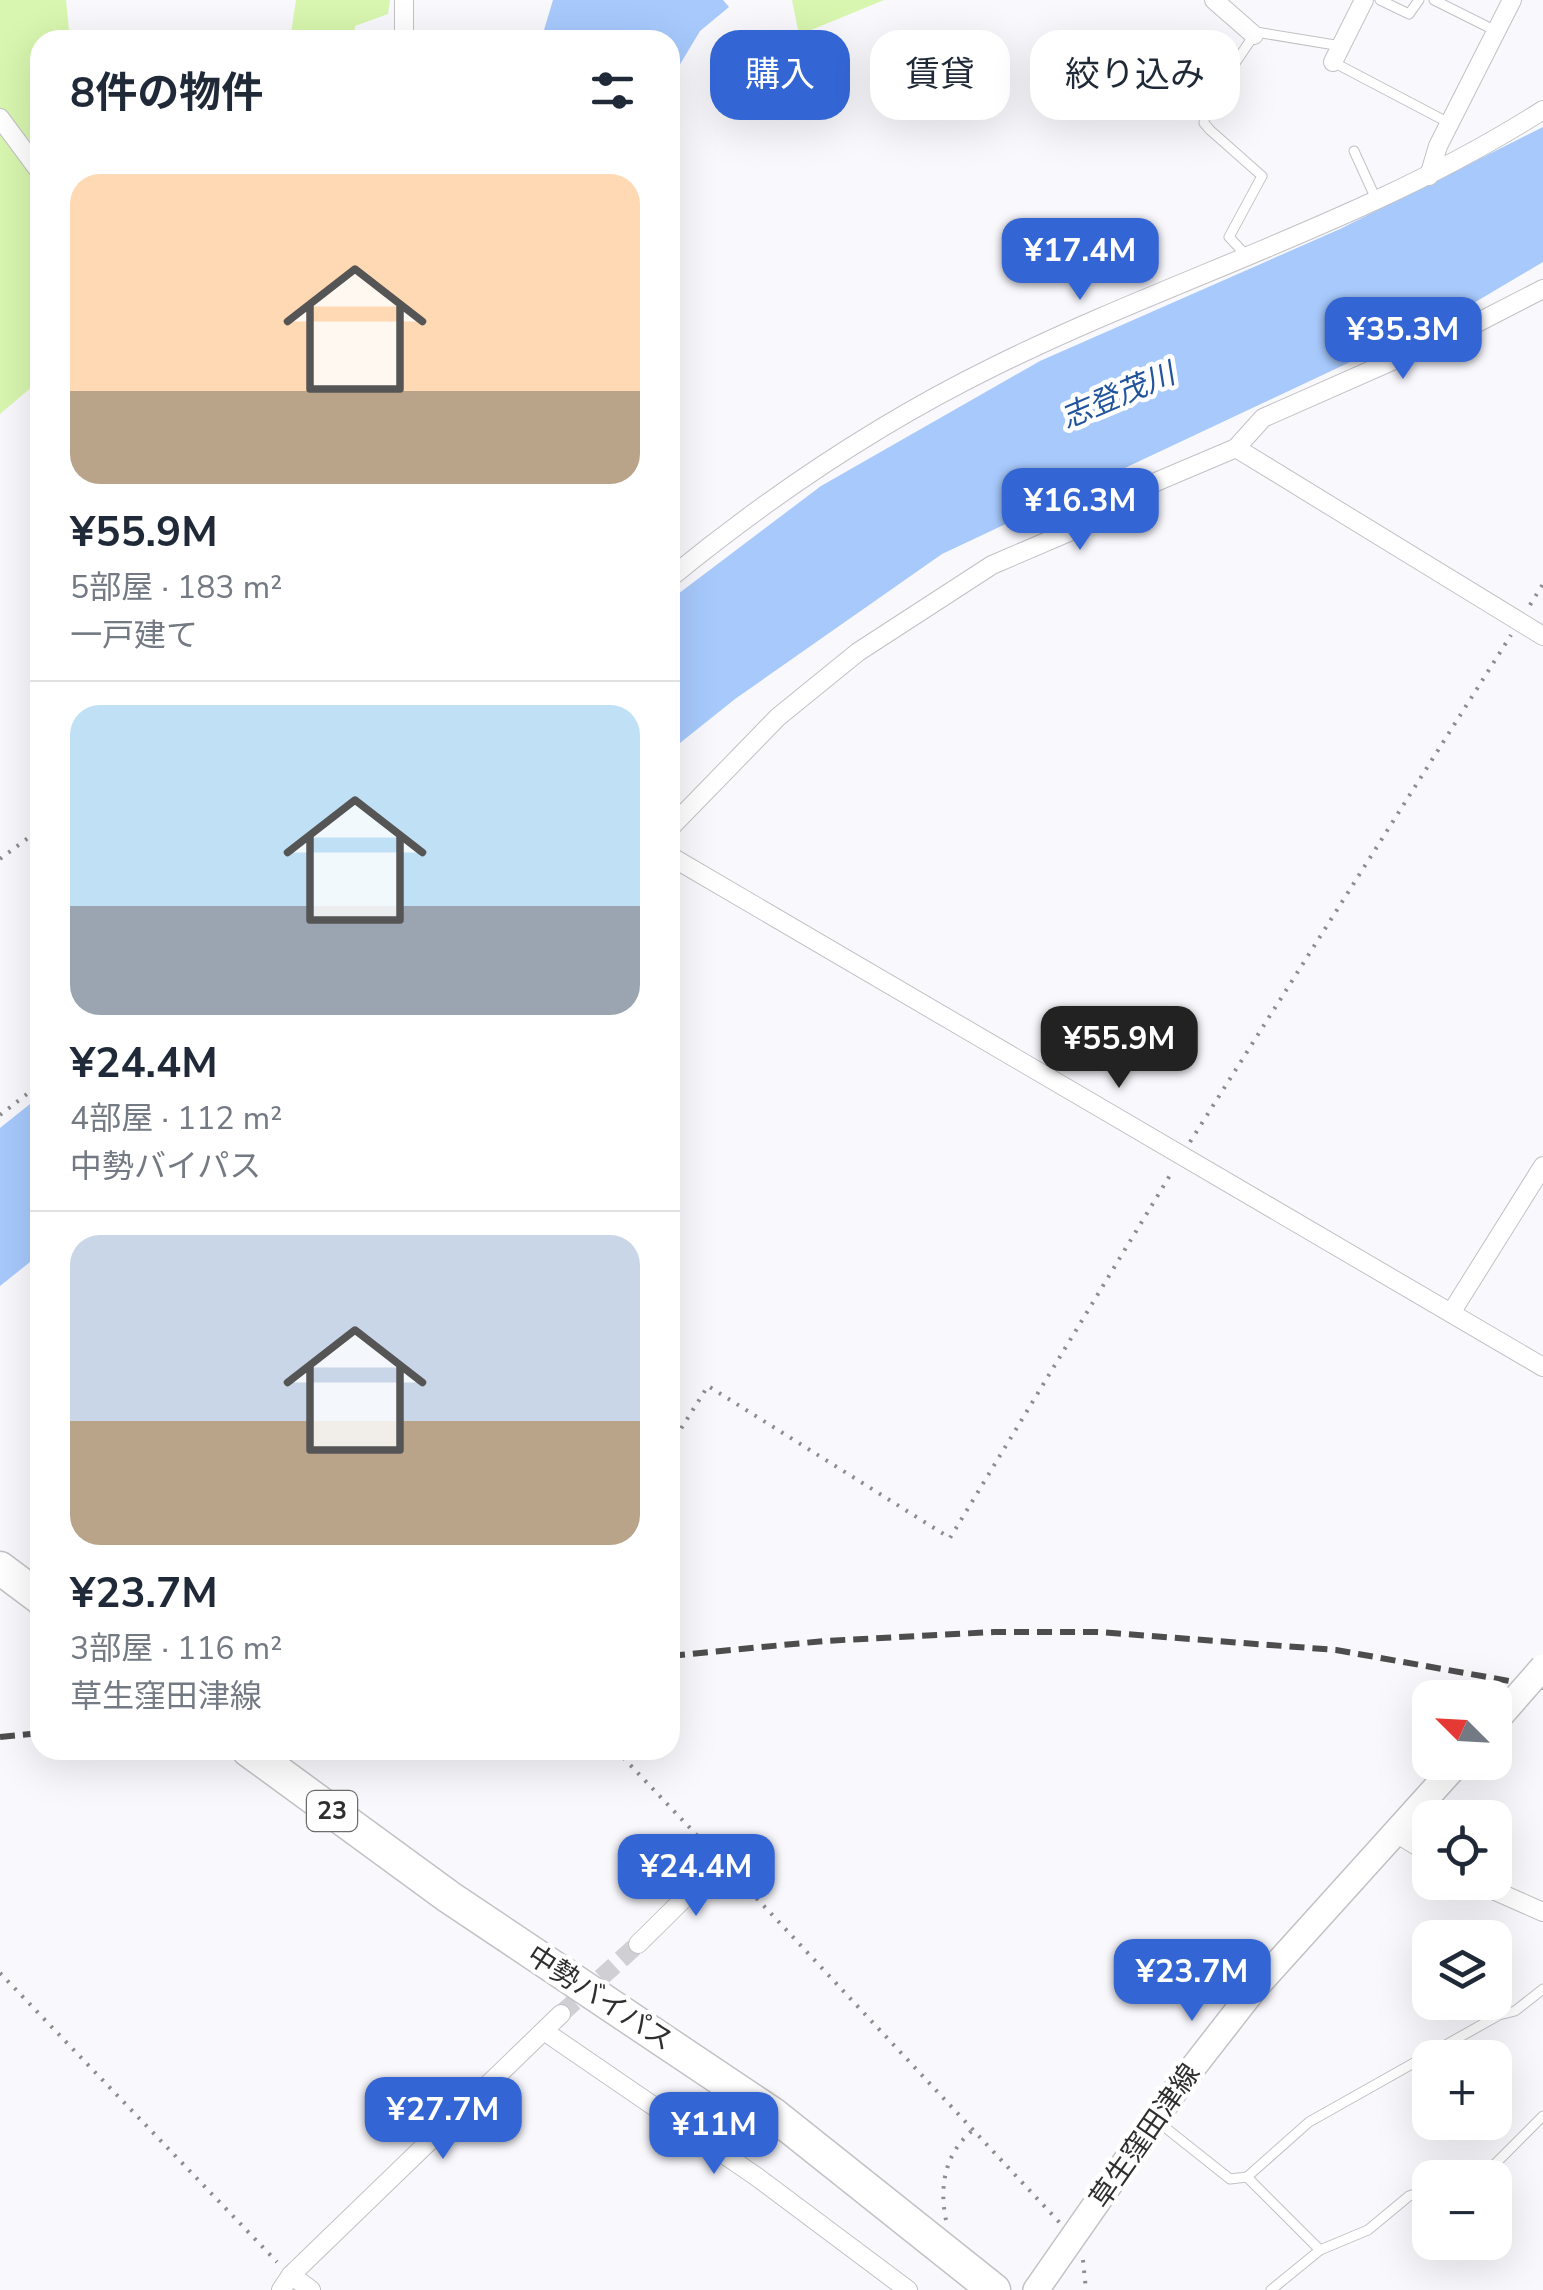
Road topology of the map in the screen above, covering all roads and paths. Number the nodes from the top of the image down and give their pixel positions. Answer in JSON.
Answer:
{"nodes":[{"id":1,"x":404,"y":0,"type":"edge"},
{"id":2,"x":1214,"y":0,"type":"edge"},
{"id":3,"x":1364,"y":0,"type":"edge"},
{"id":4,"x":1380,"y":0,"type":"edge"},
{"id":5,"x":1420,"y":0,"type":"edge"},
{"id":6,"x":1434,"y":0,"type":"edge"},
{"id":7,"x":1512,"y":0,"type":"edge"},
{"id":8,"x":404,"y":30,"type":"edge"},
{"id":9,"x":1496,"y":32,"type":"junction"},
{"id":10,"x":1254,"y":35,"type":"junction"},
{"id":11,"x":1337,"y":54,"type":"junction"},
{"id":12,"x":1543,"y":110,"type":"edge"},
{"id":13,"x":0,"y":118,"type":"edge"},
{"id":14,"x":1449,"y":123,"type":"junction"},
{"id":15,"x":1354,"y":152,"type":"dead end"},
{"id":16,"x":30,"y":158,"type":"edge"},
{"id":17,"x":1430,"y":176,"type":"junction"},
{"id":18,"x":1377,"y":202,"type":"junction"},
{"id":19,"x":1248,"y":257,"type":"junction"},
{"id":20,"x":1543,"y":288,"type":"edge"},
{"id":21,"x":1236,"y":448,"type":"junction"},
{"id":22,"x":680,"y":570,"type":"edge"},
{"id":23,"x":1543,"y":584,"type":"edge"},
{"id":24,"x":1520,"y":621,"type":"junction"},
{"id":25,"x":1543,"y":636,"type":"edge"},
{"id":26,"x":680,"y":816,"type":"edge"},
{"id":27,"x":30,"y":838,"type":"edge"},
{"id":28,"x":0,"y":860,"type":"edge"},
{"id":29,"x":680,"y":862,"type":"edge"},
{"id":30,"x":30,"y":1092,"type":"edge"},
{"id":31,"x":0,"y":1115,"type":"edge"},
{"id":32,"x":1182,"y":1156,"type":"junction"},
{"id":33,"x":1543,"y":1166,"type":"edge"},
{"id":34,"x":1451,"y":1313,"type":"junction"},
{"id":35,"x":1543,"y":1367,"type":"edge"},
{"id":36,"x":680,"y":1430,"type":"edge"},
{"id":37,"x":0,"y":1568,"type":"edge"},
{"id":38,"x":30,"y":1590,"type":"edge"},
{"id":39,"x":1543,"y":1667,"type":"edge"},
{"id":40,"x":1512,"y":1703,"type":"edge"},
{"id":41,"x":262,"y":1760,"type":"edge"},
{"id":42,"x":626,"y":1760,"type":"edge"},
{"id":43,"x":1443,"y":1780,"type":"edge"},
{"id":44,"x":1396,"y":1833,"type":"junction"},
{"id":45,"x":1412,"y":1843,"type":"edge"},
{"id":46,"x":722,"y":1861,"type":"junction"},
{"id":47,"x":1512,"y":1899,"type":"edge"},
{"id":48,"x":1543,"y":1912,"type":"edge"},
{"id":49,"x":638,"y":1944,"type":"tunnel mouth"},
{"id":50,"x":0,"y":1973,"type":"edge"},
{"id":51,"x":1543,"y":1989,"type":"edge"},
{"id":52,"x":561,"y":2014,"type":"tunnel mouth"},
{"id":53,"x":544,"y":2032,"type":"junction"},
{"id":54,"x":1543,"y":2116,"type":"edge"},
{"id":55,"x":1154,"y":2120,"type":"junction"},
{"id":56,"x":972,"y":2130,"type":"junction"},
{"id":57,"x":1499,"y":2160,"type":"edge"},
{"id":58,"x":1247,"y":2178,"type":"junction"},
{"id":59,"x":1412,"y":2195,"type":"edge"},
{"id":60,"x":1075,"y":2238,"type":"junction"},
{"id":61,"x":1320,"y":2250,"type":"junction"},
{"id":62,"x":961,"y":2262,"type":"junction"},
{"id":63,"x":286,"y":2282,"type":"edge"},
{"id":64,"x":311,"y":2290,"type":"edge"},
{"id":65,"x":908,"y":2290,"type":"edge"},
{"id":66,"x":994,"y":2290,"type":"edge"},
{"id":67,"x":1036,"y":2290,"type":"edge"},
{"id":68,"x":1271,"y":2290,"type":"edge"}],
"edges":[{"from":1,"to":8,"type":"street"},
{"from":2,"to":10,"type":"street"},
{"from":3,"to":11,"type":"street"},
{"from":4,"to":5,"type":"lane"},
{"from":6,"to":9,"type":"lane"},
{"from":7,"to":9,"type":"street"},
{"from":9,"to":14,"type":"street"},
{"from":10,"to":11,"type":"lane"},
{"from":10,"to":19,"type":"lane"},
{"from":11,"to":14,"type":"lane"},
{"from":12,"to":17,"type":"street"},
{"from":13,"to":16,"type":"street"},
{"from":14,"to":17,"type":"street"},
{"from":15,"to":18,"type":"lane"},
{"from":17,"to":18,"type":"street"},
{"from":18,"to":19,"type":"street"},
{"from":19,"to":22,"type":"street"},
{"from":20,"to":21,"type":"street"},
{"from":21,"to":24,"type":"street"},
{"from":21,"to":26,"type":"street"},
{"from":23,"to":24,"type":"path"},
{"from":24,"to":25,"type":"street"},
{"from":24,"to":32,"type":"path"},
{"from":27,"to":28,"type":"path"},
{"from":29,"to":32,"type":"street"},
{"from":30,"to":31,"type":"path"},
{"from":32,"to":34,"type":"street"},
{"from":32,"to":36,"type":"path"},
{"from":33,"to":34,"type":"street"},
{"from":34,"to":35,"type":"street"},
{"from":37,"to":38,"type":"highway"},
{"from":39,"to":40,"type":"main road","bridge":true},
{"from":41,"to":62,"type":"highway","name":"中勢バイパス","number":"23"},
{"from":42,"to":46,"type":"path"},
{"from":43,"to":44,"type":"main road","name":"草生窪田津線"},
{"from":44,"to":45,"type":"street"},
{"from":44,"to":55,"type":"main road","name":"草生窪田津線"},
{"from":46,"to":49,"type":"street"},
{"from":46,"to":56,"type":"path"},
{"from":47,"to":48,"type":"street"},
{"from":50,"to":63,"type":"path"},
{"from":51,"to":58,"type":"lane"},
{"from":52,"to":53,"type":"street"},
{"from":53,"to":63,"type":"street"},
{"from":53,"to":65,"type":"street"},
{"from":54,"to":57,"type":"lane"},
{"from":55,"to":58,"type":"lane"},
{"from":55,"to":60,"type":"main road","name":"草生窪田津線"},
{"from":56,"to":60,"type":"path"},
{"from":56,"to":62,"type":"path"},
{"from":58,"to":61,"type":"lane"},
{"from":59,"to":61,"type":"lane"},
{"from":60,"to":67,"type":"main road","name":"草生窪田津線"},
{"from":61,"to":68,"type":"lane"},
{"from":62,"to":66,"type":"highway","name":"中勢バイパス","number":"23"},
{"from":63,"to":64,"type":"street"}]}
